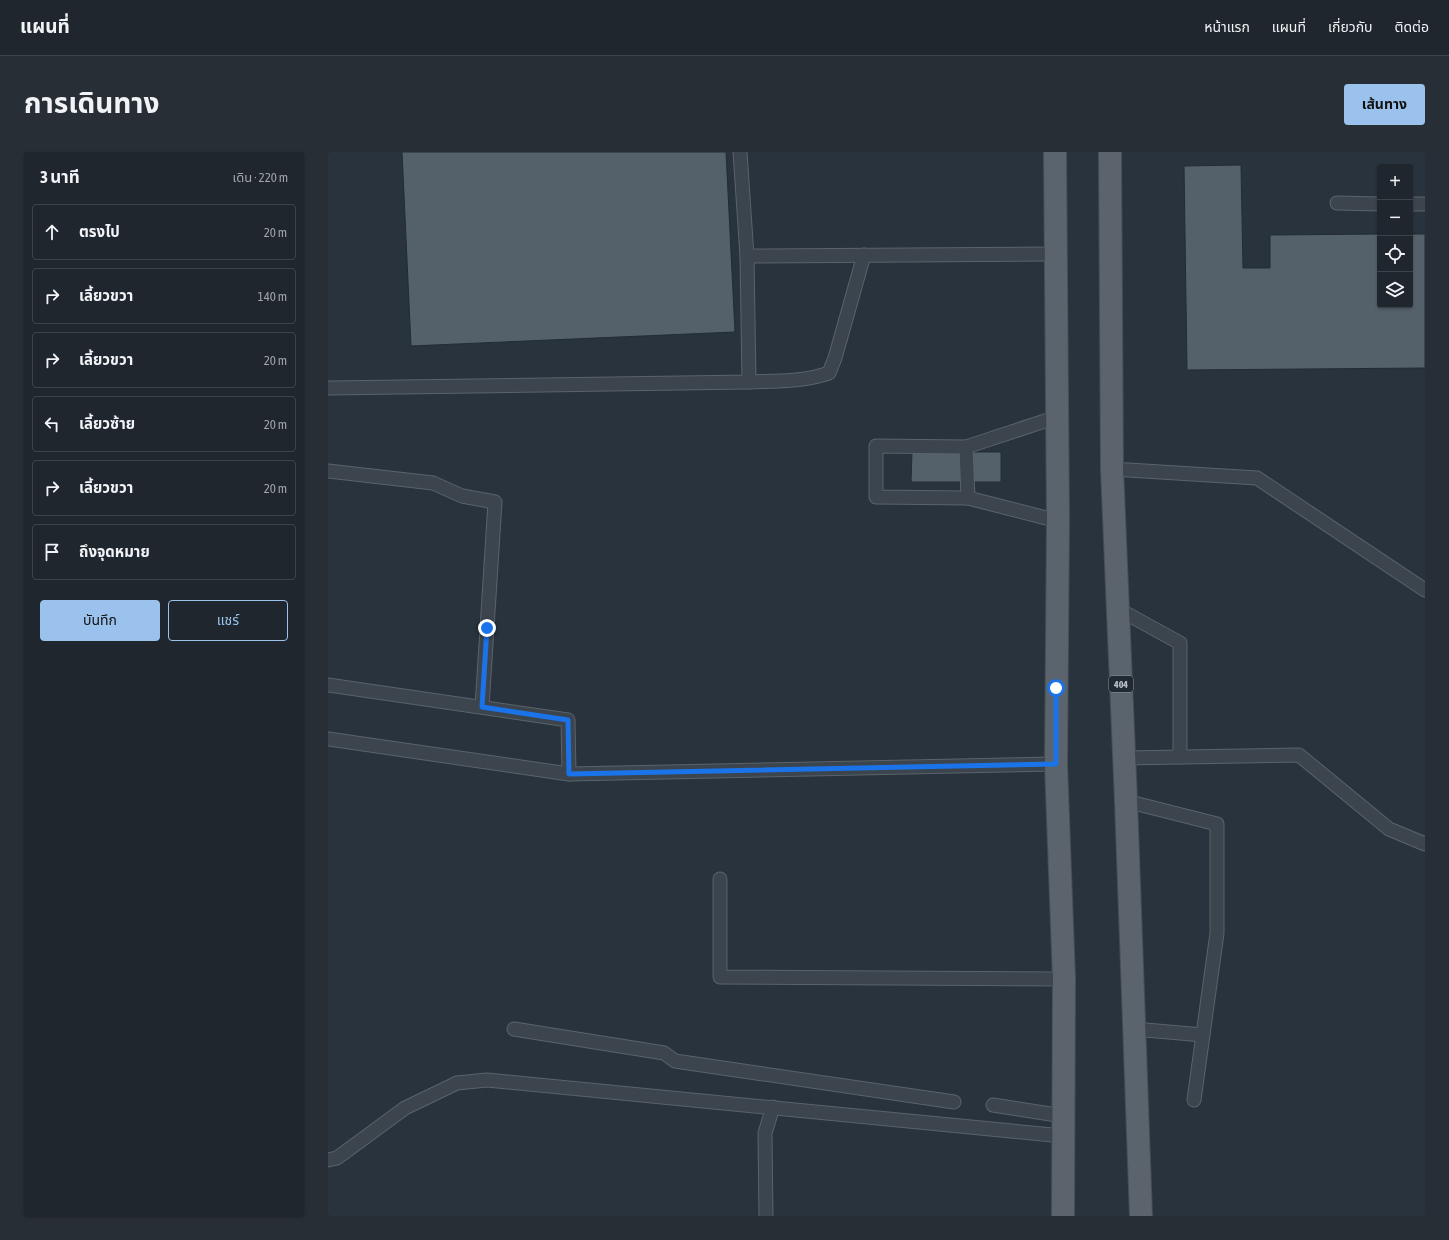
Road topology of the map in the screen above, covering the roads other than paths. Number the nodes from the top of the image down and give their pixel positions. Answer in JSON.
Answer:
{"nodes":[{"id":1,"x":740,"y":152,"type":"edge"},
{"id":2,"x":1055,"y":152,"type":"edge"},
{"id":3,"x":1110,"y":152,"type":"edge"},
{"id":4,"x":1337,"y":203,"type":"dead end"},
{"id":5,"x":1377,"y":204,"type":"edge"},
{"id":6,"x":1413,"y":204,"type":"edge"},
{"id":7,"x":1425,"y":204,"type":"edge"},
{"id":8,"x":1056,"y":254,"type":"junction"},
{"id":9,"x":864,"y":255,"type":"junction"},
{"id":10,"x":747,"y":256,"type":"junction"},
{"id":11,"x":749,"y":382,"type":"junction"},
{"id":12,"x":328,"y":388,"type":"edge"},
{"id":13,"x":1057,"y":418,"type":"junction"},
{"id":14,"x":966,"y":447,"type":"junction"},
{"id":15,"x":1112,"y":469,"type":"junction"},
{"id":16,"x":328,"y":471,"type":"edge"},
{"id":17,"x":968,"y":498,"type":"junction"},
{"id":18,"x":1058,"y":521,"type":"junction"},
{"id":19,"x":1425,"y":590,"type":"edge"},
{"id":20,"x":1118,"y":609,"type":"junction"},
{"id":21,"x":328,"y":685,"type":"edge"},
{"id":22,"x":482,"y":707,"type":"junction"},
{"id":23,"x":328,"y":738,"type":"edge"},
{"id":24,"x":1180,"y":757,"type":"junction"},
{"id":25,"x":1124,"y":758,"type":"junction"},
{"id":26,"x":1056,"y":764,"type":"junction"},
{"id":27,"x":569,"y":774,"type":"junction"},
{"id":28,"x":1126,"y":801,"type":"junction"},
{"id":29,"x":1425,"y":844,"type":"edge"},
{"id":30,"x":720,"y":879,"type":"dead end"},
{"id":31,"x":1064,"y":979,"type":"junction"},
{"id":32,"x":514,"y":1029,"type":"dead end"},
{"id":33,"x":1134,"y":1029,"type":"junction"},
{"id":34,"x":1203,"y":1035,"type":"junction"},
{"id":35,"x":1194,"y":1100,"type":"dead end"},
{"id":36,"x":954,"y":1102,"type":"dead end"},
{"id":37,"x":993,"y":1105,"type":"dead end"},
{"id":38,"x":772,"y":1107,"type":"junction"},
{"id":39,"x":1063,"y":1126,"type":"junction"},
{"id":40,"x":328,"y":1160,"type":"edge"},
{"id":41,"x":766,"y":1216,"type":"edge"},
{"id":42,"x":1064,"y":1216,"type":"edge"},
{"id":43,"x":1141,"y":1216,"type":"edge"}],
"edges":[{"from":1,"to":10,"type":"lane"},
{"from":2,"to":8,"type":"main road"},
{"from":3,"to":15,"type":"main road","number":"404"},
{"from":4,"to":5,"type":"lane"},
{"from":6,"to":7,"type":"lane"},
{"from":8,"to":9,"type":"lane"},
{"from":8,"to":13,"type":"main road"},
{"from":9,"to":10,"type":"lane"},
{"from":9,"to":11,"type":"lane"},
{"from":10,"to":11,"type":"lane"},
{"from":11,"to":12,"type":"lane"},
{"from":13,"to":14,"type":"lane"},
{"from":13,"to":18,"type":"main road"},
{"from":14,"to":17,"type":"lane"},
{"from":14,"to":17,"type":"lane"},
{"from":15,"to":19,"type":"lane"},
{"from":15,"to":20,"type":"main road","number":"404"},
{"from":16,"to":22,"type":"lane"},
{"from":17,"to":18,"type":"lane"},
{"from":18,"to":26,"type":"main road"},
{"from":20,"to":24,"type":"lane"},
{"from":20,"to":25,"type":"main road","number":"404"},
{"from":21,"to":22,"type":"lane"},
{"from":22,"to":27,"type":"lane"},
{"from":23,"to":27,"type":"lane"},
{"from":24,"to":25,"type":"lane"},
{"from":24,"to":29,"type":"lane"},
{"from":25,"to":28,"type":"main road","number":"404"},
{"from":26,"to":27,"type":"lane"},
{"from":26,"to":31,"type":"main road"},
{"from":28,"to":33,"type":"main road","number":"404"},
{"from":28,"to":34,"type":"lane"},
{"from":30,"to":31,"type":"lane"},
{"from":31,"to":39,"type":"main road"},
{"from":32,"to":36,"type":"lane"},
{"from":33,"to":34,"type":"lane"},
{"from":33,"to":43,"type":"main road","number":"404"},
{"from":34,"to":35,"type":"lane"},
{"from":37,"to":39,"type":"lane"},
{"from":38,"to":39,"type":"lane"},
{"from":38,"to":40,"type":"lane"},
{"from":38,"to":41,"type":"lane"},
{"from":39,"to":42,"type":"main road"}]}
